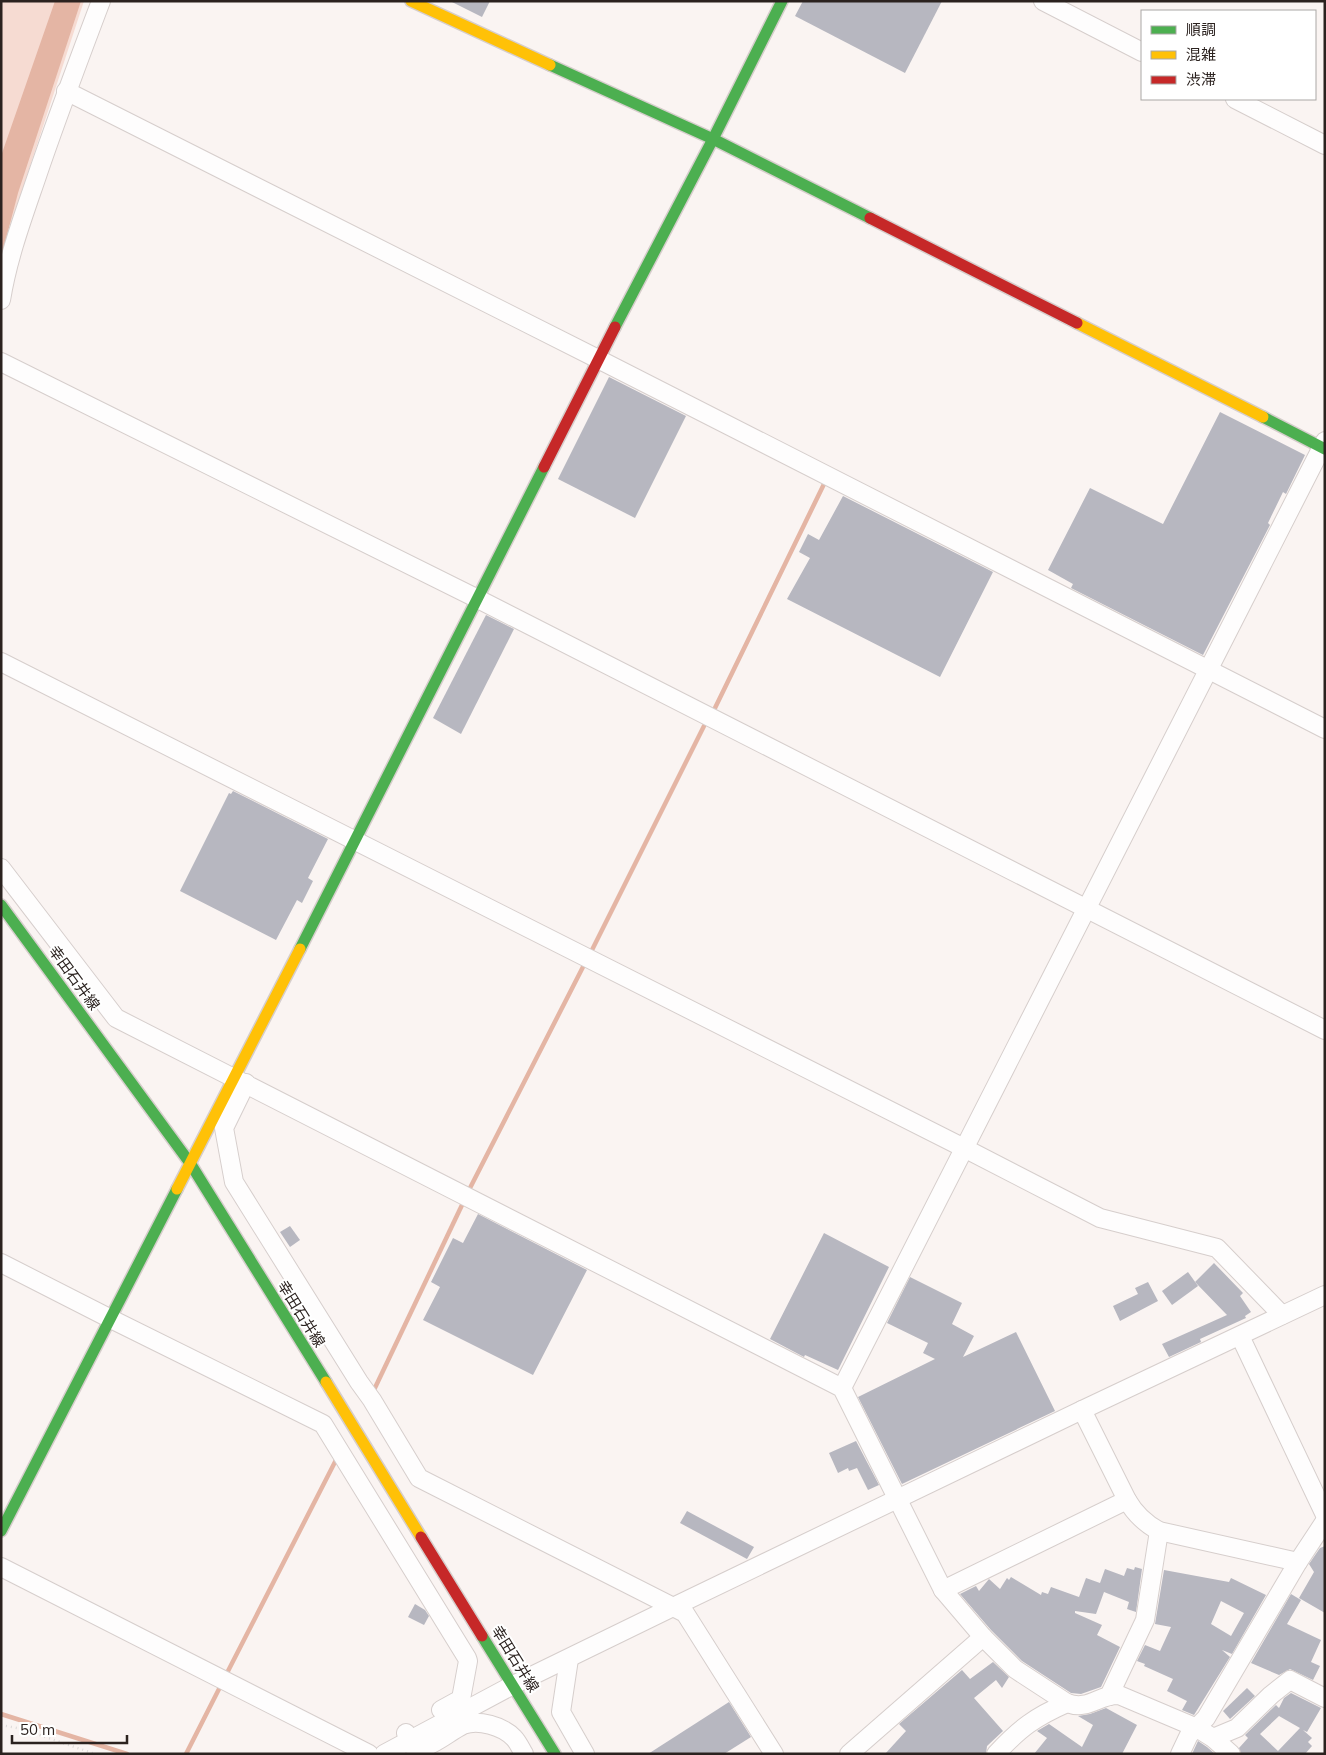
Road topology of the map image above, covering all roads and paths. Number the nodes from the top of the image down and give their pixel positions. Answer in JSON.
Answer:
{"nodes":[{"id":1,"x":101,"y":1,"type":"edge"},
{"id":2,"x":411,"y":1,"type":"edge"},
{"id":3,"x":782,"y":1,"type":"edge"},
{"id":4,"x":1043,"y":1,"type":"edge"},
{"id":5,"x":1141,"y":51,"type":"edge"},
{"id":6,"x":66,"y":91,"type":"junction"},
{"id":7,"x":1237,"y":100,"type":"edge"},
{"id":8,"x":713,"y":139,"type":"junction"},
{"id":9,"x":1325,"y":144,"type":"edge"},
{"id":10,"x":1,"y":300,"type":"edge"},
{"id":11,"x":598,"y":358,"type":"junction"},
{"id":12,"x":1,"y":362,"type":"edge"},
{"id":13,"x":1324,"y":445,"type":"edge"},
{"id":14,"x":478,"y":599,"type":"junction"},
{"id":15,"x":1,"y":662,"type":"edge"},
{"id":16,"x":1208,"y":670,"type":"junction"},
{"id":17,"x":1325,"y":729,"type":"edge"},
{"id":18,"x":355,"y":840,"type":"junction"},
{"id":19,"x":1,"y":868,"type":"edge"},
{"id":20,"x":1,"y":905,"type":"edge"},
{"id":21,"x":1086,"y":908,"type":"junction"},
{"id":22,"x":1325,"y":1030,"type":"edge"},
{"id":23,"x":240,"y":1080,"type":"junction"},
{"id":24,"x":964,"y":1148,"type":"junction"},
{"id":25,"x":190,"y":1163,"type":"junction"},
{"id":26,"x":1,"y":1263,"type":"edge"},
{"id":27,"x":1325,"y":1295,"type":"edge"},
{"id":28,"x":1282,"y":1316,"type":"junction"},
{"id":29,"x":111,"y":1319,"type":"junction"},
{"id":30,"x":1240,"y":1336,"type":"junction"},
{"id":31,"x":842,"y":1388,"type":"junction"},
{"id":32,"x":1082,"y":1410,"type":"junction"},
{"id":33,"x":897,"y":1500,"type":"junction"},
{"id":34,"x":1127,"y":1500,"type":"junction"},
{"id":35,"x":1325,"y":1515,"type":"edge"},
{"id":36,"x":1325,"y":1521,"type":"edge"},
{"id":37,"x":1,"y":1531,"type":"edge"},
{"id":38,"x":1159,"y":1531,"type":"junction"},
{"id":39,"x":1298,"y":1562,"type":"junction"},
{"id":40,"x":1,"y":1567,"type":"edge"},
{"id":41,"x":943,"y":1590,"type":"junction"},
{"id":42,"x":673,"y":1607,"type":"junction"},
{"id":43,"x":983,"y":1638,"type":"junction"},
{"id":44,"x":569,"y":1659,"type":"junction"},
{"id":45,"x":513,"y":1685,"type":"junction"},
{"id":46,"x":1108,"y":1696,"type":"junction"},
{"id":47,"x":1325,"y":1698,"type":"edge"},
{"id":48,"x":1067,"y":1703,"type":"junction"},
{"id":49,"x":1,"y":1725,"type":"edge"},
{"id":50,"x":1197,"y":1728,"type":"junction"},
{"id":51,"x":1213,"y":1738,"type":"junction"},
{"id":52,"x":408,"y":1741,"type":"junction"},
{"id":53,"x":95,"y":1754,"type":"edge"},
{"id":54,"x":369,"y":1754,"type":"edge"},
{"id":55,"x":384,"y":1754,"type":"edge"},
{"id":56,"x":524,"y":1754,"type":"edge"},
{"id":57,"x":555,"y":1754,"type":"edge"},
{"id":58,"x":586,"y":1754,"type":"edge"},
{"id":59,"x":774,"y":1754,"type":"edge"},
{"id":60,"x":849,"y":1754,"type":"edge"},
{"id":61,"x":996,"y":1754,"type":"edge"},
{"id":62,"x":1180,"y":1754,"type":"edge"},
{"id":63,"x":1231,"y":1754,"type":"edge"}],
"edges":[{"from":1,"to":6,"type":"street"},
{"from":2,"to":8,"type":"street"},
{"from":3,"to":8,"type":"street"},
{"from":4,"to":5,"type":"street"},
{"from":6,"to":10,"type":"street"},
{"from":6,"to":11,"type":"street"},
{"from":7,"to":9,"type":"street"},
{"from":8,"to":11,"type":"street"},
{"from":8,"to":13,"type":"street"},
{"from":11,"to":14,"type":"street"},
{"from":11,"to":16,"type":"street"},
{"from":12,"to":14,"type":"street"},
{"from":13,"to":16,"type":"street"},
{"from":14,"to":18,"type":"street"},
{"from":14,"to":21,"type":"street"},
{"from":15,"to":18,"type":"street"},
{"from":16,"to":17,"type":"street"},
{"from":16,"to":21,"type":"street"},
{"from":18,"to":23,"type":"street"},
{"from":18,"to":24,"type":"street"},
{"from":19,"to":23,"type":"street"},
{"from":20,"to":25,"type":"street","name":"幸田石井線"},
{"from":21,"to":22,"type":"street"},
{"from":21,"to":24,"type":"street"},
{"from":23,"to":25,"type":"street"},
{"from":23,"to":31,"type":"street"},
{"from":23,"to":42,"type":"street"},
{"from":24,"to":28,"type":"street"},
{"from":24,"to":31,"type":"street"},
{"from":25,"to":29,"type":"street"},
{"from":25,"to":45,"type":"street","name":"幸田石井線"},
{"from":26,"to":29,"type":"street"},
{"from":27,"to":28,"type":"street"},
{"from":28,"to":30,"type":"street"},
{"from":29,"to":37,"type":"street"},
{"from":29,"to":52,"type":"street"},
{"from":30,"to":32,"type":"street"},
{"from":30,"to":35,"type":"street"},
{"from":31,"to":33,"type":"street"},
{"from":32,"to":33,"type":"street"},
{"from":32,"to":34,"type":"street"},
{"from":33,"to":41,"type":"street"},
{"from":33,"to":42,"type":"street"},
{"from":34,"to":38,"type":"street"},
{"from":34,"to":41,"type":"street"},
{"from":36,"to":39,"type":"street"},
{"from":38,"to":39,"type":"street"},
{"from":38,"to":46,"type":"street"},
{"from":39,"to":50,"type":"street"},
{"from":40,"to":54,"type":"street"},
{"from":41,"to":43,"type":"street"},
{"from":42,"to":44,"type":"street"},
{"from":42,"to":59,"type":"street"},
{"from":43,"to":48,"type":"street"},
{"from":43,"to":60,"type":"street"},
{"from":44,"to":45,"type":"street"},
{"from":44,"to":58,"type":"street"},
{"from":45,"to":52,"type":"street"},
{"from":45,"to":57,"type":"street","name":"幸田石井線"},
{"from":46,"to":48,"type":"street"},
{"from":46,"to":50,"type":"street"},
{"from":47,"to":51,"type":"street"},
{"from":48,"to":61,"type":"street"},
{"from":49,"to":53,"type":"path"},
{"from":50,"to":51,"type":"street"},
{"from":50,"to":62,"type":"street"},
{"from":51,"to":63,"type":"street"},
{"from":52,"to":55,"type":"street"},
{"from":52,"to":56,"type":"street"}]}
